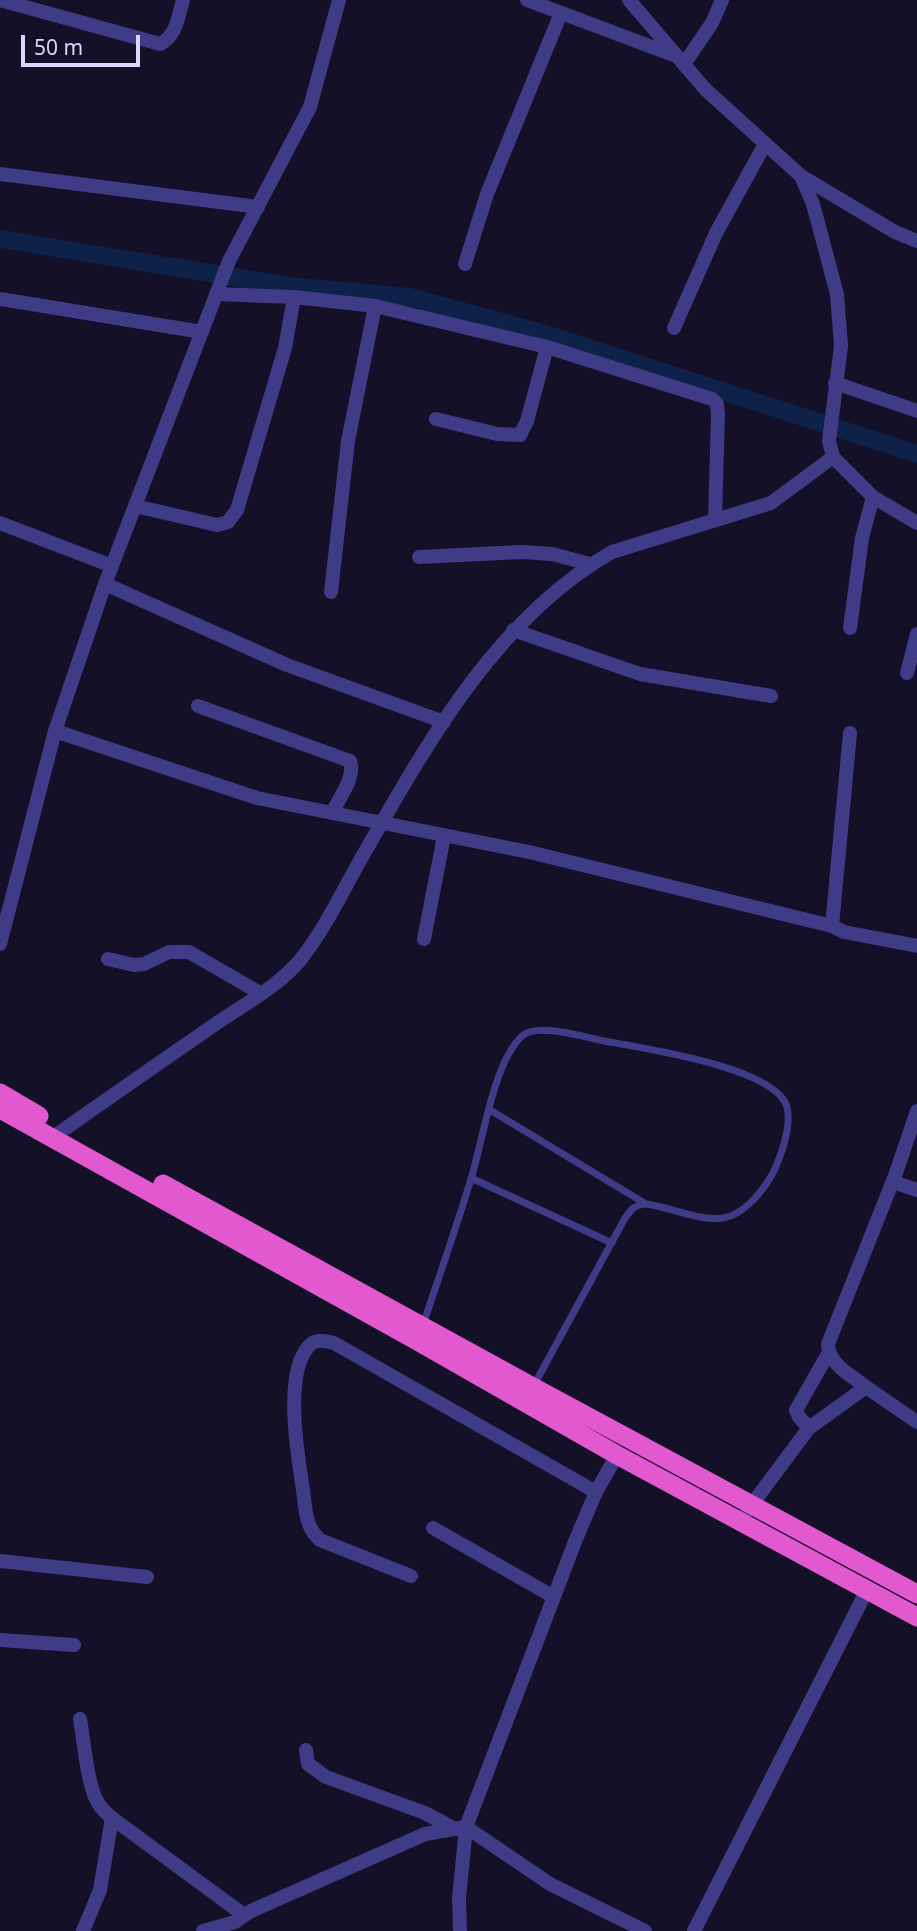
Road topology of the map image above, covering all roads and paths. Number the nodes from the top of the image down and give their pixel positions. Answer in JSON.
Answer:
{"nodes":[{"id":1,"x":0,"y":0,"type":"edge"},
{"id":2,"x":183,"y":0,"type":"edge"},
{"id":3,"x":339,"y":0,"type":"edge"},
{"id":4,"x":527,"y":0,"type":"edge"},
{"id":5,"x":629,"y":0,"type":"edge"},
{"id":6,"x":722,"y":0,"type":"edge"},
{"id":7,"x":561,"y":13,"type":"junction"},
{"id":8,"x":681,"y":60,"type":"junction"},
{"id":9,"x":765,"y":144,"type":"junction"},
{"id":10,"x":0,"y":174,"type":"edge"},
{"id":11,"x":800,"y":176,"type":"junction"},
{"id":12,"x":258,"y":207,"type":"junction"},
{"id":13,"x":917,"y":241,"type":"edge"},
{"id":14,"x":465,"y":264,"type":"dead end"},
{"id":15,"x":218,"y":289,"type":"junction"},
{"id":16,"x":294,"y":297,"type":"junction"},
{"id":17,"x":0,"y":299,"type":"edge"},
{"id":18,"x":375,"y":306,"type":"junction"},
{"id":19,"x":674,"y":327,"type":"dead end"},
{"id":20,"x":202,"y":332,"type":"junction"},
{"id":21,"x":547,"y":346,"type":"junction"},
{"id":22,"x":835,"y":383,"type":"junction"},
{"id":23,"x":917,"y":411,"type":"edge"},
{"id":24,"x":436,"y":419,"type":"dead end"},
{"id":25,"x":833,"y":457,"type":"junction"},
{"id":26,"x":873,"y":497,"type":"junction"},
{"id":27,"x":135,"y":506,"type":"junction"},
{"id":28,"x":715,"y":520,"type":"junction"},
{"id":29,"x":0,"y":523,"type":"edge"},
{"id":30,"x":917,"y":523,"type":"edge"},
{"id":31,"x":419,"y":557,"type":"dead end"},
{"id":32,"x":590,"y":565,"type":"junction"},
{"id":33,"x":112,"y":566,"type":"junction"},
{"id":34,"x":105,"y":584,"type":"junction"},
{"id":35,"x":331,"y":592,"type":"dead end"},
{"id":36,"x":850,"y":628,"type":"dead end"},
{"id":37,"x":513,"y":630,"type":"junction"},
{"id":38,"x":917,"y":634,"type":"edge"},
{"id":39,"x":907,"y":673,"type":"dead end"},
{"id":40,"x":771,"y":696,"type":"dead end"},
{"id":41,"x":198,"y":706,"type":"dead end"},
{"id":42,"x":444,"y":722,"type":"junction"},
{"id":43,"x":55,"y":732,"type":"junction"},
{"id":44,"x":850,"y":733,"type":"dead end"},
{"id":45,"x":332,"y":813,"type":"junction"},
{"id":46,"x":382,"y":822,"type":"junction"},
{"id":47,"x":444,"y":836,"type":"junction"},
{"id":48,"x":832,"y":926,"type":"junction"},
{"id":49,"x":424,"y":939,"type":"dead end"},
{"id":50,"x":0,"y":944,"type":"edge"},
{"id":51,"x":917,"y":946,"type":"edge"},
{"id":52,"x":108,"y":959,"type":"dead end"},
{"id":53,"x":260,"y":993,"type":"junction"},
{"id":54,"x":0,"y":1094,"type":"edge"},
{"id":55,"x":0,"y":1109,"type":"edge"},
{"id":56,"x":490,"y":1110,"type":"junction"},
{"id":57,"x":917,"y":1111,"type":"edge"},
{"id":58,"x":58,"y":1134,"type":"junction"},
{"id":59,"x":471,"y":1178,"type":"junction"},
{"id":60,"x":893,"y":1182,"type":"junction"},
{"id":61,"x":917,"y":1190,"type":"edge"},
{"id":62,"x":646,"y":1204,"type":"junction"},
{"id":63,"x":611,"y":1242,"type":"junction"},
{"id":64,"x":423,"y":1325,"type":"junction"},
{"id":65,"x":828,"y":1354,"type":"junction"},
{"id":66,"x":866,"y":1387,"type":"junction"},
{"id":67,"x":529,"y":1395,"type":"junction"},
{"id":68,"x":915,"y":1417,"type":"edge"},
{"id":69,"x":809,"y":1428,"type":"junction"},
{"id":70,"x":617,"y":1455,"type":"junction"},
{"id":71,"x":596,"y":1492,"type":"junction"},
{"id":72,"x":745,"y":1513,"type":"junction"},
{"id":73,"x":433,"y":1528,"type":"dead end"},
{"id":74,"x":0,"y":1561,"type":"edge"},
{"id":75,"x":411,"y":1576,"type":"dead end"},
{"id":76,"x":147,"y":1577,"type":"dead end"},
{"id":77,"x":867,"y":1590,"type":"junction"},
{"id":78,"x":917,"y":1594,"type":"edge"},
{"id":79,"x":554,"y":1597,"type":"junction"},
{"id":80,"x":917,"y":1617,"type":"edge"},
{"id":81,"x":0,"y":1640,"type":"edge"},
{"id":82,"x":74,"y":1645,"type":"dead end"},
{"id":83,"x":80,"y":1719,"type":"dead end"},
{"id":84,"x":306,"y":1750,"type":"dead end"},
{"id":85,"x":112,"y":1818,"type":"junction"},
{"id":86,"x":460,"y":1828,"type":"junction"},
{"id":87,"x":239,"y":1922,"type":"edge"},
{"id":88,"x":83,"y":1931,"type":"edge"},
{"id":89,"x":203,"y":1931,"type":"edge"},
{"id":90,"x":460,"y":1931,"type":"edge"},
{"id":91,"x":645,"y":1931,"type":"edge"},
{"id":92,"x":694,"y":1931,"type":"edge"}],
"edges":[{"from":1,"to":2,"type":"street"},
{"from":3,"to":12,"type":"street"},
{"from":4,"to":7,"type":"street"},
{"from":5,"to":8,"type":"street"},
{"from":6,"to":8,"type":"street"},
{"from":7,"to":8,"type":"street"},
{"from":7,"to":14,"type":"street"},
{"from":8,"to":9,"type":"street"},
{"from":9,"to":11,"type":"street"},
{"from":9,"to":19,"type":"street"},
{"from":10,"to":12,"type":"street"},
{"from":11,"to":13,"type":"street"},
{"from":11,"to":22,"type":"street"},
{"from":12,"to":15,"type":"street"},
{"from":15,"to":16,"type":"street"},
{"from":15,"to":20,"type":"street"},
{"from":16,"to":18,"type":"street"},
{"from":16,"to":27,"type":"street"},
{"from":17,"to":20,"type":"street"},
{"from":18,"to":21,"type":"street"},
{"from":18,"to":35,"type":"street"},
{"from":20,"to":27,"type":"street"},
{"from":21,"to":24,"type":"street"},
{"from":21,"to":28,"type":"street"},
{"from":22,"to":23,"type":"street"},
{"from":22,"to":25,"type":"street"},
{"from":25,"to":26,"type":"street"},
{"from":25,"to":28,"type":"street"},
{"from":26,"to":30,"type":"street"},
{"from":26,"to":36,"type":"street"},
{"from":27,"to":33,"type":"street"},
{"from":28,"to":32,"type":"street"},
{"from":29,"to":33,"type":"street"},
{"from":31,"to":32,"type":"street"},
{"from":32,"to":37,"type":"street"},
{"from":33,"to":34,"type":"street"},
{"from":34,"to":42,"type":"street"},
{"from":34,"to":43,"type":"street"},
{"from":37,"to":40,"type":"street"},
{"from":37,"to":42,"type":"street"},
{"from":38,"to":39,"type":"street"},
{"from":41,"to":45,"type":"street"},
{"from":42,"to":46,"type":"street"},
{"from":43,"to":45,"type":"street"},
{"from":43,"to":50,"type":"street"},
{"from":44,"to":48,"type":"street"},
{"from":45,"to":46,"type":"street"},
{"from":46,"to":47,"type":"street"},
{"from":46,"to":53,"type":"street"},
{"from":47,"to":48,"type":"street"},
{"from":47,"to":49,"type":"street"},
{"from":48,"to":51,"type":"street"},
{"from":52,"to":53,"type":"street"},
{"from":53,"to":58,"type":"street"},
{"from":54,"to":58,"type":"highway"},
{"from":55,"to":58,"type":"highway"},
{"from":56,"to":59,"type":"lane"},
{"from":56,"to":62,"type":"lane"},
{"from":56,"to":62,"type":"lane"},
{"from":57,"to":60,"type":"street"},
{"from":58,"to":64,"type":"highway"},
{"from":58,"to":67,"type":"highway"},
{"from":59,"to":63,"type":"lane"},
{"from":59,"to":64,"type":"lane"},
{"from":60,"to":61,"type":"street"},
{"from":60,"to":65,"type":"street"},
{"from":62,"to":63,"type":"lane"},
{"from":63,"to":67,"type":"lane"},
{"from":64,"to":67,"type":"highway"},
{"from":65,"to":66,"type":"street"},
{"from":65,"to":69,"type":"street"},
{"from":66,"to":68,"type":"street"},
{"from":66,"to":69,"type":"street"},
{"from":67,"to":70,"type":"highway"},
{"from":67,"to":72,"type":"highway"},
{"from":69,"to":72,"type":"street"},
{"from":70,"to":71,"type":"street"},
{"from":70,"to":72,"type":"highway"},
{"from":71,"to":75,"type":"street"},
{"from":71,"to":79,"type":"street"},
{"from":72,"to":77,"type":"highway"},
{"from":72,"to":78,"type":"highway"},
{"from":73,"to":79,"type":"street"},
{"from":74,"to":76,"type":"street"},
{"from":77,"to":80,"type":"highway"},
{"from":77,"to":92,"type":"street"},
{"from":79,"to":86,"type":"street"},
{"from":81,"to":82,"type":"street"},
{"from":83,"to":85,"type":"street"},
{"from":84,"to":86,"type":"street"},
{"from":85,"to":87,"type":"street"},
{"from":85,"to":88,"type":"street"},
{"from":86,"to":87,"type":"street"},
{"from":86,"to":90,"type":"street"},
{"from":86,"to":91,"type":"street"},
{"from":87,"to":89,"type":"street"}]}
